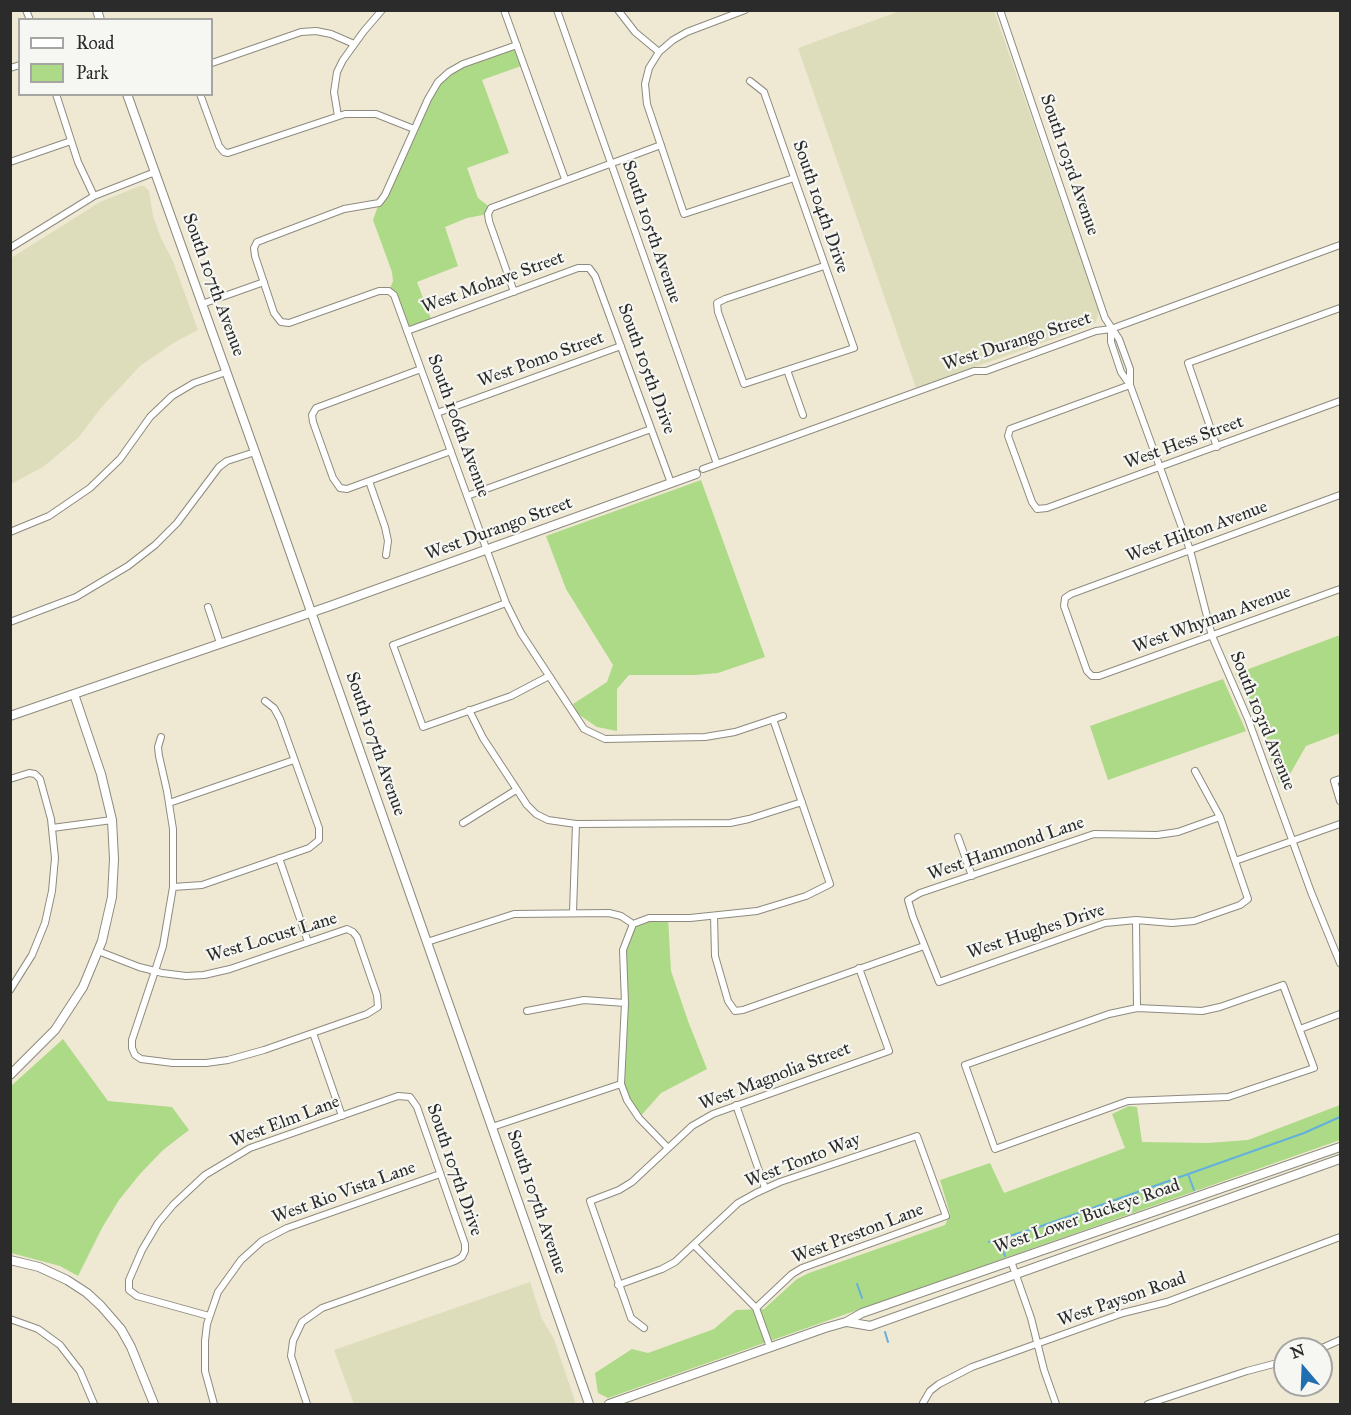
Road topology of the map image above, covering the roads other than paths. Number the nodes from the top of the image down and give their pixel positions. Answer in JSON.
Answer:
{"nodes":[{"id":1,"x":382,"y":10,"type":"edge"},
{"id":2,"x":504,"y":10,"type":"edge"},
{"id":3,"x":557,"y":10,"type":"edge"},
{"id":4,"x":618,"y":10,"type":"edge"},
{"id":5,"x":745,"y":10,"type":"edge"},
{"id":6,"x":1000,"y":10,"type":"edge"},
{"id":7,"x":354,"y":44,"type":"junction"},
{"id":8,"x":517,"y":45,"type":"junction"},
{"id":9,"x":659,"y":52,"type":"junction"},
{"id":10,"x":213,"y":63,"type":"edge"},
{"id":11,"x":750,"y":81,"type":"dead end"},
{"id":12,"x":57,"y":96,"type":"edge"},
{"id":13,"x":128,"y":96,"type":"edge"},
{"id":14,"x":201,"y":96,"type":"edge"},
{"id":15,"x":338,"y":116,"type":"junction"},
{"id":16,"x":414,"y":129,"type":"junction"},
{"id":17,"x":71,"y":141,"type":"junction"},
{"id":18,"x":661,"y":145,"type":"junction"},
{"id":19,"x":10,"y":162,"type":"edge"},
{"id":20,"x":611,"y":163,"type":"junction"},
{"id":21,"x":155,"y":172,"type":"junction"},
{"id":22,"x":794,"y":178,"type":"junction"},
{"id":23,"x":565,"y":180,"type":"junction"},
{"id":24,"x":94,"y":196,"type":"junction"},
{"id":25,"x":1341,"y":245,"type":"edge"},
{"id":26,"x":10,"y":248,"type":"edge"},
{"id":27,"x":824,"y":266,"type":"junction"},
{"id":28,"x":589,"y":268,"type":"joint"},
{"id":29,"x":264,"y":282,"type":"junction"},
{"id":30,"x":514,"y":292,"type":"junction"},
{"id":31,"x":202,"y":304,"type":"junction"},
{"id":32,"x":1341,"y":308,"type":"edge"},
{"id":33,"x":1111,"y":328,"type":"junction"},
{"id":34,"x":407,"y":330,"type":"junction"},
{"id":35,"x":621,"y":346,"type":"junction"},
{"id":36,"x":421,"y":369,"type":"junction"},
{"id":37,"x":787,"y":370,"type":"junction"},
{"id":38,"x":226,"y":372,"type":"junction"},
{"id":39,"x":1130,"y":385,"type":"junction"},
{"id":40,"x":1341,"y":401,"type":"edge"},
{"id":41,"x":437,"y":413,"type":"junction"},
{"id":42,"x":802,"y":415,"type":"dead end"},
{"id":43,"x":651,"y":429,"type":"junction"},
{"id":44,"x":1217,"y":447,"type":"junction"},
{"id":45,"x":451,"y":451,"type":"junction"},
{"id":46,"x":255,"y":452,"type":"junction"},
{"id":47,"x":717,"y":464,"type":"junction"},
{"id":48,"x":1160,"y":467,"type":"junction"},
{"id":49,"x":700,"y":471,"type":"joint"},
{"id":50,"x":369,"y":481,"type":"junction"},
{"id":51,"x":671,"y":483,"type":"junction"},
{"id":52,"x":1341,"y":495,"type":"edge"},
{"id":53,"x":467,"y":496,"type":"junction"},
{"id":54,"x":10,"y":532,"type":"edge"},
{"id":55,"x":487,"y":549,"type":"junction"},
{"id":56,"x":1191,"y":550,"type":"junction"},
{"id":57,"x":386,"y":555,"type":"dead end"},
{"id":58,"x":1341,"y":589,"type":"edge"},
{"id":59,"x":506,"y":603,"type":"junction"},
{"id":60,"x":208,"y":607,"type":"dead end"},
{"id":61,"x":311,"y":613,"type":"junction"},
{"id":62,"x":10,"y":622,"type":"edge"},
{"id":63,"x":1212,"y":636,"type":"junction"},
{"id":64,"x":220,"y":643,"type":"junction"},
{"id":65,"x":549,"y":676,"type":"junction"},
{"id":66,"x":1092,"y":676,"type":"joint"},
{"id":67,"x":74,"y":694,"type":"junction"},
{"id":68,"x":265,"y":702,"type":"dead end"},
{"id":69,"x":469,"y":710,"type":"junction"},
{"id":70,"x":10,"y":716,"type":"edge"},
{"id":71,"x":783,"y":716,"type":"dead end"},
{"id":72,"x":773,"y":719,"type":"junction"},
{"id":73,"x":161,"y":737,"type":"dead end"},
{"id":74,"x":294,"y":759,"type":"junction"},
{"id":75,"x":1195,"y":771,"type":"dead end"},
{"id":76,"x":10,"y":779,"type":"edge"},
{"id":77,"x":1337,"y":780,"type":"edge"},
{"id":78,"x":516,"y":790,"type":"junction"},
{"id":79,"x":1341,"y":801,"type":"edge"},
{"id":80,"x":802,"y":802,"type":"junction"},
{"id":81,"x":169,"y":803,"type":"junction"},
{"id":82,"x":1220,"y":817,"type":"junction"},
{"id":83,"x":112,"y":820,"type":"junction"},
{"id":84,"x":463,"y":823,"type":"dead end"},
{"id":85,"x":576,"y":824,"type":"junction"},
{"id":86,"x":1341,"y":824,"type":"edge"},
{"id":87,"x":52,"y":828,"type":"junction"},
{"id":88,"x":958,"y":837,"type":"dead end"},
{"id":89,"x":1293,"y":841,"type":"junction"},
{"id":90,"x":279,"y":858,"type":"junction"},
{"id":91,"x":1235,"y":861,"type":"junction"},
{"id":92,"x":972,"y":876,"type":"junction"},
{"id":93,"x":173,"y":887,"type":"junction"},
{"id":94,"x":573,"y":912,"type":"junction"},
{"id":95,"x":714,"y":916,"type":"junction"},
{"id":96,"x":1136,"y":920,"type":"junction"},
{"id":97,"x":633,"y":924,"type":"junction"},
{"id":98,"x":308,"y":942,"type":"junction"},
{"id":99,"x":427,"y":942,"type":"junction"},
{"id":100,"x":924,"y":946,"type":"junction"},
{"id":101,"x":98,"y":951,"type":"junction"},
{"id":102,"x":1341,"y":963,"type":"edge"},
{"id":103,"x":859,"y":968,"type":"junction"},
{"id":104,"x":155,"y":971,"type":"junction"},
{"id":105,"x":10,"y":990,"type":"edge"},
{"id":106,"x":626,"y":1003,"type":"junction"},
{"id":107,"x":1137,"y":1008,"type":"junction"},
{"id":108,"x":527,"y":1011,"type":"dead end"},
{"id":109,"x":1341,"y":1014,"type":"edge"},
{"id":110,"x":1300,"y":1029,"type":"junction"},
{"id":111,"x":313,"y":1033,"type":"junction"},
{"id":112,"x":11,"y":1074,"type":"edge"},
{"id":113,"x":621,"y":1084,"type":"junction"},
{"id":114,"x":410,"y":1097,"type":"joint"},
{"id":115,"x":736,"y":1105,"type":"junction"},
{"id":116,"x":342,"y":1116,"type":"junction"},
{"id":117,"x":492,"y":1127,"type":"junction"},
{"id":118,"x":1341,"y":1147,"type":"edge"},
{"id":119,"x":668,"y":1148,"type":"junction"},
{"id":120,"x":1341,"y":1160,"type":"edge"},
{"id":121,"x":440,"y":1174,"type":"junction"},
{"id":122,"x":765,"y":1188,"type":"junction"},
{"id":123,"x":946,"y":1216,"type":"joint"},
{"id":124,"x":1341,"y":1237,"type":"edge"},
{"id":125,"x":694,"y":1245,"type":"junction"},
{"id":126,"x":10,"y":1260,"type":"edge"},
{"id":127,"x":1011,"y":1261,"type":"junction"},
{"id":128,"x":1015,"y":1274,"type":"junction"},
{"id":129,"x":618,"y":1285,"type":"junction"},
{"id":130,"x":756,"y":1308,"type":"junction"},
{"id":131,"x":209,"y":1316,"type":"junction"},
{"id":132,"x":10,"y":1319,"type":"edge"},
{"id":133,"x":846,"y":1322,"type":"junction"},
{"id":134,"x":644,"y":1328,"type":"dead end"},
{"id":135,"x":1037,"y":1345,"type":"junction"},
{"id":136,"x":770,"y":1347,"type":"junction"},
{"id":137,"x":1273,"y":1364,"type":"edge"},
{"id":138,"x":922,"y":1403,"type":"edge"},
{"id":139,"x":93,"y":1404,"type":"edge"},
{"id":140,"x":154,"y":1404,"type":"edge"},
{"id":141,"x":214,"y":1404,"type":"edge"},
{"id":142,"x":307,"y":1404,"type":"edge"},
{"id":143,"x":589,"y":1404,"type":"edge"},
{"id":144,"x":609,"y":1404,"type":"edge"},
{"id":145,"x":1056,"y":1404,"type":"edge"},
{"id":146,"x":1148,"y":1404,"type":"edge"}],
"edges":[{"from":1,"to":7,"type":"street"},
{"from":2,"to":8,"type":"street"},
{"from":3,"to":20,"type":"street","name":"South 105th Avenue"},
{"from":4,"to":9,"type":"street"},
{"from":5,"to":9,"type":"street"},
{"from":6,"to":33,"type":"street","name":"South 103rd Avenue"},
{"from":7,"to":10,"type":"street"},
{"from":7,"to":15,"type":"street"},
{"from":8,"to":16,"type":"street"},
{"from":8,"to":23,"type":"street"},
{"from":9,"to":18,"type":"street"},
{"from":11,"to":22,"type":"street","name":"South 104th Drive"},
{"from":12,"to":17,"type":"street"},
{"from":13,"to":21,"type":"main road","name":"South 107th Avenue"},
{"from":14,"to":15,"type":"street"},
{"from":15,"to":16,"type":"street"},
{"from":16,"to":29,"type":"street"},
{"from":17,"to":19,"type":"street"},
{"from":17,"to":24,"type":"street"},
{"from":18,"to":20,"type":"street"},
{"from":18,"to":22,"type":"street"},
{"from":20,"to":23,"type":"street"},
{"from":20,"to":47,"type":"street","name":"South 105th Avenue"},
{"from":21,"to":24,"type":"street"},
{"from":21,"to":31,"type":"main road","name":"South 107th Avenue"},
{"from":22,"to":27,"type":"street","name":"South 104th Drive"},
{"from":23,"to":30,"type":"street"},
{"from":24,"to":26,"type":"street"},
{"from":25,"to":33,"type":"street","name":"West Durango Street"},
{"from":27,"to":37,"type":"street","name":"South 104th Drive"},
{"from":27,"to":37,"type":"street"},
{"from":28,"to":30,"type":"street","name":"West Mohave Street"},
{"from":28,"to":35,"type":"street","name":"South 105th Drive"},
{"from":29,"to":31,"type":"street"},
{"from":29,"to":34,"type":"street","name":"South 106th Avenue"},
{"from":30,"to":34,"type":"street","name":"West Mohave Street"},
{"from":31,"to":38,"type":"main road","name":"South 107th Avenue"},
{"from":32,"to":44,"type":"street"},
{"from":33,"to":39,"type":"street","name":"South 103rd Avenue"},
{"from":33,"to":47,"type":"street","name":"West Durango Street"},
{"from":34,"to":36,"type":"street","name":"South 106th Avenue"},
{"from":35,"to":41,"type":"street","name":"West Pomo Street"},
{"from":35,"to":43,"type":"street","name":"South 105th Drive"},
{"from":36,"to":41,"type":"street","name":"South 106th Avenue"},
{"from":36,"to":50,"type":"street"},
{"from":37,"to":42,"type":"street"},
{"from":38,"to":46,"type":"main road","name":"South 107th Avenue"},
{"from":38,"to":54,"type":"street"},
{"from":39,"to":48,"type":"street","name":"South 103rd Avenue"},
{"from":39,"to":48,"type":"street","name":"West Hess Street"},
{"from":40,"to":44,"type":"street","name":"West Hess Street"},
{"from":41,"to":45,"type":"street","name":"South 106th Avenue"},
{"from":43,"to":51,"type":"street","name":"South 105th Drive"},
{"from":43,"to":53,"type":"street"},
{"from":44,"to":48,"type":"street","name":"West Hess Street"},
{"from":45,"to":50,"type":"street"},
{"from":45,"to":53,"type":"street","name":"South 106th Avenue"},
{"from":46,"to":61,"type":"main road","name":"South 107th Avenue"},
{"from":46,"to":62,"type":"street"},
{"from":47,"to":49,"type":"street","name":"West Durango Street"},
{"from":48,"to":56,"type":"street","name":"South 103rd Avenue"},
{"from":49,"to":51,"type":"street","name":"West Durango Street"},
{"from":50,"to":57,"type":"street"},
{"from":51,"to":55,"type":"street","name":"West Durango Street"},
{"from":52,"to":56,"type":"street","name":"West Hilton Avenue"},
{"from":53,"to":55,"type":"street","name":"South 106th Avenue"},
{"from":55,"to":59,"type":"street","name":"South 106th Avenue"},
{"from":55,"to":61,"type":"street","name":"West Durango Street"},
{"from":56,"to":63,"type":"street","name":"South 103rd Avenue"},
{"from":56,"to":66,"type":"street","name":"West Hilton Avenue"},
{"from":58,"to":63,"type":"street","name":"West Whyman Avenue"},
{"from":59,"to":65,"type":"street","name":"South 106th Avenue"},
{"from":59,"to":69,"type":"street"},
{"from":60,"to":64,"type":"street"},
{"from":61,"to":64,"type":"street","name":"West Durango Street"},
{"from":61,"to":99,"type":"main road","name":"South 107th Avenue"},
{"from":63,"to":66,"type":"street","name":"West Whyman Avenue"},
{"from":63,"to":89,"type":"street","name":"South 103rd Avenue"},
{"from":64,"to":67,"type":"street"},
{"from":65,"to":69,"type":"street"},
{"from":65,"to":72,"type":"street","name":"South 106th Avenue"},
{"from":67,"to":70,"type":"street"},
{"from":67,"to":83,"type":"street"},
{"from":68,"to":74,"type":"street"},
{"from":69,"to":78,"type":"street"},
{"from":71,"to":72,"type":"street"},
{"from":72,"to":80,"type":"street"},
{"from":73,"to":81,"type":"street"},
{"from":74,"to":81,"type":"street"},
{"from":74,"to":90,"type":"street"},
{"from":75,"to":82,"type":"street"},
{"from":76,"to":87,"type":"street"},
{"from":77,"to":79,"type":"street"},
{"from":78,"to":84,"type":"street"},
{"from":78,"to":85,"type":"street"},
{"from":80,"to":85,"type":"street"},
{"from":80,"to":95,"type":"street"},
{"from":81,"to":93,"type":"street"},
{"from":82,"to":91,"type":"street"},
{"from":82,"to":92,"type":"street","name":"West Hammond Lane"},
{"from":83,"to":87,"type":"street"},
{"from":83,"to":101,"type":"street"},
{"from":85,"to":94,"type":"street"},
{"from":86,"to":89,"type":"street"},
{"from":87,"to":105,"type":"street"},
{"from":88,"to":92,"type":"street"},
{"from":89,"to":91,"type":"street"},
{"from":89,"to":102,"type":"street","name":"South 103rd Avenue"},
{"from":90,"to":93,"type":"street"},
{"from":90,"to":98,"type":"street"},
{"from":91,"to":96,"type":"street","name":"West Hughes Drive"},
{"from":92,"to":100,"type":"street","name":"West Hammond Lane"},
{"from":93,"to":104,"type":"street"},
{"from":94,"to":97,"type":"street"},
{"from":94,"to":99,"type":"street"},
{"from":95,"to":97,"type":"street"},
{"from":95,"to":103,"type":"street"},
{"from":96,"to":100,"type":"street","name":"West Hughes Drive"},
{"from":96,"to":107,"type":"street"},
{"from":97,"to":106,"type":"street"},
{"from":98,"to":104,"type":"street","name":"West Locust Lane"},
{"from":98,"to":111,"type":"street","name":"West Locust Lane"},
{"from":99,"to":117,"type":"main road","name":"South 107th Avenue"},
{"from":100,"to":103,"type":"street"},
{"from":101,"to":104,"type":"street","name":"West Locust Lane"},
{"from":101,"to":112,"type":"street"},
{"from":103,"to":115,"type":"street","name":"West Magnolia Street"},
{"from":104,"to":111,"type":"street"},
{"from":106,"to":108,"type":"street"},
{"from":106,"to":113,"type":"street"},
{"from":107,"to":110,"type":"street"},
{"from":107,"to":110,"type":"street"},
{"from":109,"to":110,"type":"street"},
{"from":111,"to":116,"type":"street"},
{"from":113,"to":117,"type":"street"},
{"from":113,"to":119,"type":"street"},
{"from":114,"to":116,"type":"street","name":"West Elm Lane"},
{"from":114,"to":121,"type":"street","name":"South 107th Drive"},
{"from":115,"to":119,"type":"street","name":"West Magnolia Street"},
{"from":115,"to":122,"type":"street"},
{"from":116,"to":131,"type":"street","name":"West Elm Lane"},
{"from":117,"to":143,"type":"main road","name":"South 107th Avenue"},
{"from":118,"to":127,"type":"main road","name":"West Lower Buckeye Road"},
{"from":119,"to":129,"type":"street","name":"West Magnolia Street"},
{"from":120,"to":128,"type":"main road","name":"West Lower Buckeye Road"},
{"from":121,"to":131,"type":"street","name":"West Rio Vista Lane"},
{"from":121,"to":142,"type":"street","name":"South 107th Drive"},
{"from":122,"to":123,"type":"street","name":"West Tonto Way"},
{"from":122,"to":125,"type":"street","name":"West Tonto Way"},
{"from":123,"to":130,"type":"street","name":"West Preston Lane"},
{"from":124,"to":135,"type":"street","name":"West Payson Road"},
{"from":125,"to":129,"type":"street","name":"West Tonto Way"},
{"from":125,"to":130,"type":"street"},
{"from":126,"to":140,"type":"street"},
{"from":127,"to":128,"type":"street"},
{"from":127,"to":133,"type":"main road","name":"West Lower Buckeye Road"},
{"from":128,"to":133,"type":"main road","name":"West Lower Buckeye Road"},
{"from":128,"to":135,"type":"street"},
{"from":129,"to":134,"type":"street"},
{"from":130,"to":136,"type":"street"},
{"from":131,"to":141,"type":"street","name":"West Rio Vista Lane"},
{"from":132,"to":139,"type":"street"},
{"from":133,"to":136,"type":"main road","name":"West Lower Buckeye Road"},
{"from":135,"to":138,"type":"street","name":"West Payson Road"},
{"from":135,"to":145,"type":"street"},
{"from":136,"to":144,"type":"main road","name":"West Lower Buckeye Road"},
{"from":137,"to":146,"type":"street"}]}
